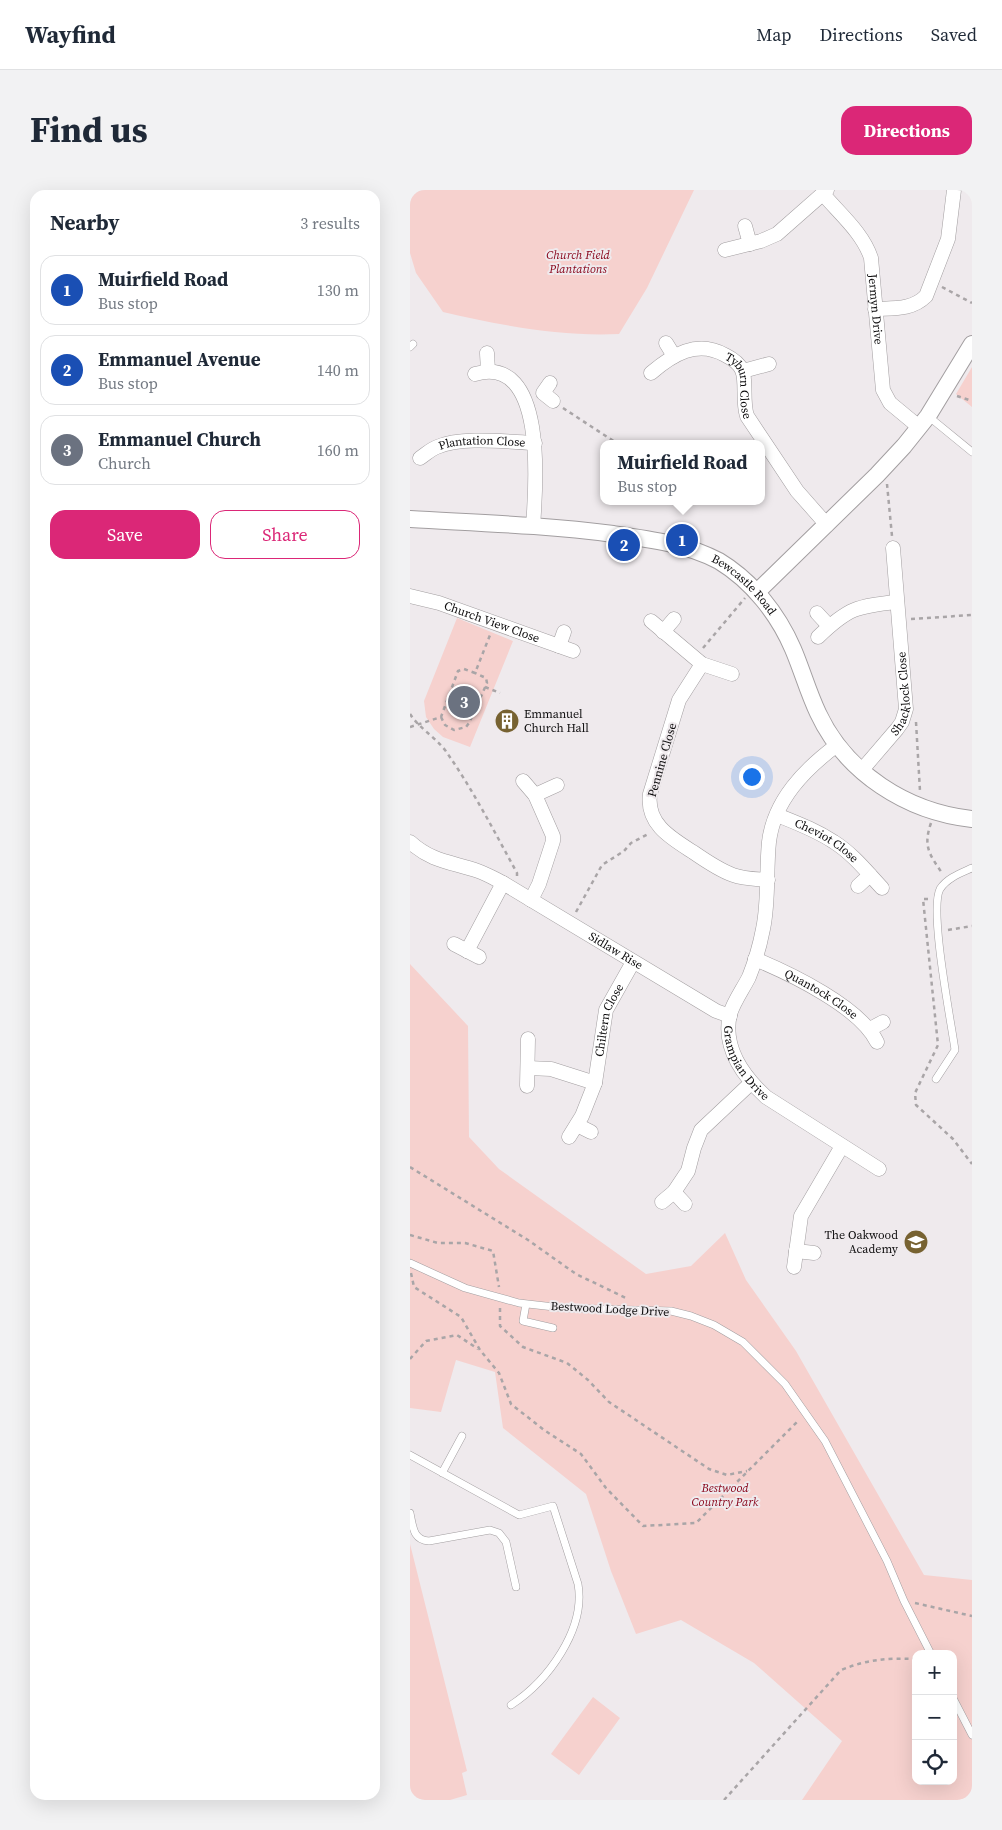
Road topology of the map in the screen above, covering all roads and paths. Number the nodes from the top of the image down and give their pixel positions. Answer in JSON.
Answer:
{"nodes":[{"id":1,"x":954,"y":190,"type":"edge"},
{"id":2,"x":825,"y":192,"type":"edge"},
{"id":3,"x":745,"y":226,"type":"dead end"},
{"id":4,"x":750,"y":244,"type":"junction"},
{"id":5,"x":725,"y":250,"type":"dead end"},
{"id":6,"x":932,"y":282,"type":"junction"},
{"id":7,"x":972,"y":303,"type":"edge"},
{"id":8,"x":875,"y":309,"type":"junction"},
{"id":9,"x":666,"y":343,"type":"dead end"},
{"id":10,"x":972,"y":344,"type":"edge"},
{"id":11,"x":487,"y":353,"type":"dead end"},
{"id":12,"x":674,"y":356,"type":"junction"},
{"id":13,"x":769,"y":364,"type":"dead end"},
{"id":14,"x":742,"y":371,"type":"junction"},
{"id":15,"x":651,"y":374,"type":"dead end"},
{"id":16,"x":549,"y":393,"type":"joint"},
{"id":17,"x":525,"y":402,"type":"junction"},
{"id":18,"x":924,"y":421,"type":"junction"},
{"id":19,"x":613,"y":440,"type":"edge"},
{"id":20,"x":757,"y":440,"type":"edge"},
{"id":21,"x":535,"y":443,"type":"junction"},
{"id":22,"x":425,"y":448,"type":"dead end"},
{"id":23,"x":765,"y":451,"type":"edge"},
{"id":24,"x":972,"y":452,"type":"edge"},
{"id":25,"x":877,"y":475,"type":"junction"},
{"id":26,"x":410,"y":519,"type":"edge"},
{"id":27,"x":827,"y":525,"type":"junction"},
{"id":28,"x":533,"y":526,"type":"junction"},
{"id":29,"x":893,"y":548,"type":"joint"},
{"id":30,"x":755,"y":590,"type":"junction"},
{"id":31,"x":410,"y":596,"type":"edge"},
{"id":32,"x":897,"y":602,"type":"junction"},
{"id":33,"x":817,"y":613,"type":"dead end"},
{"id":34,"x":972,"y":615,"type":"edge"},
{"id":35,"x":674,"y":620,"type":"dead end"},
{"id":36,"x":899,"y":620,"type":"junction"},
{"id":37,"x":651,"y":621,"type":"dead end"},
{"id":38,"x":495,"y":623,"type":"junction"},
{"id":39,"x":829,"y":626,"type":"junction"},
{"id":40,"x":564,"y":632,"type":"dead end"},
{"id":41,"x":663,"y":632,"type":"junction"},
{"id":42,"x":818,"y":637,"type":"dead end"},
{"id":43,"x":559,"y":646,"type":"junction"},
{"id":44,"x":573,"y":651,"type":"dead end"},
{"id":45,"x":698,"y":661,"type":"junction"},
{"id":46,"x":475,"y":673,"type":"junction"},
{"id":47,"x":732,"y":674,"type":"dead end"},
{"id":48,"x":453,"y":686,"type":"junction"},
{"id":49,"x":485,"y":686,"type":"junction"},
{"id":50,"x":457,"y":688,"type":"dead end"},
{"id":51,"x":500,"y":692,"type":"dead end"},
{"id":52,"x":410,"y":714,"type":"edge"},
{"id":53,"x":441,"y":717,"type":"junction"},
{"id":54,"x":916,"y":717,"type":"dead end"},
{"id":55,"x":417,"y":724,"type":"junction"},
{"id":56,"x":410,"y":727,"type":"edge"},
{"id":57,"x":837,"y":745,"type":"junction"},
{"id":58,"x":861,"y":770,"type":"junction"},
{"id":59,"x":523,"y":781,"type":"dead end"},
{"id":60,"x":556,"y":785,"type":"dead end"},
{"id":61,"x":534,"y":795,"type":"junction"},
{"id":62,"x":928,"y":810,"type":"junction"},
{"id":63,"x":777,"y":815,"type":"junction"},
{"id":64,"x":972,"y":820,"type":"edge"},
{"id":65,"x":660,"y":828,"type":"junction"},
{"id":66,"x":410,"y":842,"type":"edge"},
{"id":67,"x":972,"y":868,"type":"edge"},
{"id":68,"x":870,"y":875,"type":"junction"},
{"id":69,"x":768,"y":880,"type":"junction"},
{"id":70,"x":947,"y":880,"type":"junction"},
{"id":71,"x":508,"y":886,"type":"junction"},
{"id":72,"x":858,"y":886,"type":"dead end"},
{"id":73,"x":882,"y":888,"type":"dead end"},
{"id":74,"x":531,"y":900,"type":"junction"},
{"id":75,"x":570,"y":923,"type":"junction"},
{"id":76,"x":972,"y":926,"type":"edge"},
{"id":77,"x":938,"y":932,"type":"junction"},
{"id":78,"x":454,"y":944,"type":"dead end"},
{"id":79,"x":755,"y":959,"type":"junction"},
{"id":80,"x":633,"y":962,"type":"junction"},
{"id":81,"x":730,"y":1016,"type":"junction"},
{"id":82,"x":883,"y":1022,"type":"dead end"},
{"id":83,"x":870,"y":1029,"type":"junction"},
{"id":84,"x":528,"y":1039,"type":"dead end"},
{"id":85,"x":877,"y":1042,"type":"dead end"},
{"id":86,"x":528,"y":1068,"type":"junction"},
{"id":87,"x":936,"y":1079,"type":"dead end"},
{"id":88,"x":751,"y":1083,"type":"junction"},
{"id":89,"x":595,"y":1084,"type":"junction"},
{"id":90,"x":527,"y":1086,"type":"dead end"},
{"id":91,"x":577,"y":1124,"type":"junction"},
{"id":92,"x":591,"y":1132,"type":"dead end"},
{"id":93,"x":569,"y":1137,"type":"dead end"},
{"id":94,"x":842,"y":1146,"type":"junction"},
{"id":95,"x":972,"y":1164,"type":"edge"},
{"id":96,"x":410,"y":1167,"type":"edge"},
{"id":97,"x":879,"y":1169,"type":"dead end"},
{"id":98,"x":674,"y":1192,"type":"junction"},
{"id":99,"x":662,"y":1202,"type":"dead end"},
{"id":100,"x":685,"y":1204,"type":"dead end"},
{"id":101,"x":410,"y":1235,"type":"edge"},
{"id":102,"x":796,"y":1251,"type":"junction"},
{"id":103,"x":814,"y":1253,"type":"dead end"},
{"id":104,"x":410,"y":1263,"type":"edge"},
{"id":105,"x":794,"y":1268,"type":"dead end"},
{"id":106,"x":411,"y":1272,"type":"edge"},
{"id":107,"x":500,"y":1298,"type":"junction"},
{"id":108,"x":526,"y":1304,"type":"junction"},
{"id":109,"x":649,"y":1310,"type":"junction"},
{"id":110,"x":553,"y":1328,"type":"dead end"},
{"id":111,"x":480,"y":1350,"type":"junction"},
{"id":112,"x":410,"y":1359,"type":"edge"},
{"id":113,"x":806,"y":1414,"type":"junction"},
{"id":114,"x":462,"y":1436,"type":"dead end"},
{"id":115,"x":410,"y":1455,"type":"edge"},
{"id":116,"x":749,"y":1470,"type":"junction"},
{"id":117,"x":442,"y":1473,"type":"junction"},
{"id":118,"x":410,"y":1514,"type":"edge"},
{"id":119,"x":516,"y":1587,"type":"dead end"},
{"id":120,"x":904,"y":1601,"type":"junction"},
{"id":121,"x":972,"y":1616,"type":"edge"},
{"id":122,"x":929,"y":1650,"type":"edge"},
{"id":123,"x":912,"y":1658,"type":"edge"},
{"id":124,"x":511,"y":1705,"type":"dead end"},
{"id":125,"x":957,"y":1706,"type":"edge"},
{"id":126,"x":972,"y":1735,"type":"edge"},
{"id":127,"x":724,"y":1800,"type":"edge"}],
"edges":[{"from":1,"to":6,"type":"street"},
{"from":2,"to":4,"type":"street","name":"Jermyn Drive"},
{"from":2,"to":8,"type":"street","name":"Jermyn Drive"},
{"from":3,"to":4,"type":"street"},
{"from":4,"to":5,"type":"street","name":"Jermyn Drive"},
{"from":6,"to":7,"type":"path"},
{"from":6,"to":8,"type":"street"},
{"from":8,"to":18,"type":"street","name":"Jermyn Drive"},
{"from":9,"to":12,"type":"street"},
{"from":10,"to":18,"type":"street"},
{"from":11,"to":17,"type":"street"},
{"from":12,"to":14,"type":"street","name":"Tyburn Close"},
{"from":12,"to":15,"type":"street","name":"Tyburn Close"},
{"from":13,"to":14,"type":"street"},
{"from":14,"to":20,"type":"street","name":"Tyburn Close"},
{"from":16,"to":17,"type":"street"},
{"from":16,"to":19,"type":"path"},
{"from":17,"to":21,"type":"street"},
{"from":18,"to":24,"type":"lane"},
{"from":18,"to":25,"type":"street"},
{"from":21,"to":22,"type":"street","name":"Plantation Close"},
{"from":21,"to":28,"type":"street"},
{"from":23,"to":27,"type":"street","name":"Tyburn Close"},
{"from":25,"to":27,"type":"street"},
{"from":25,"to":29,"type":"path"},
{"from":26,"to":28,"type":"street","name":"Bewcastle Road"},
{"from":27,"to":30,"type":"street"},
{"from":28,"to":30,"type":"street","name":"Bewcastle Road"},
{"from":29,"to":32,"type":"street","name":"Shacklock Close"},
{"from":30,"to":45,"type":"path"},
{"from":30,"to":57,"type":"street","name":"Bewcastle Road"},
{"from":31,"to":38,"type":"street","name":"Church View Close"},
{"from":32,"to":36,"type":"street","name":"Shacklock Close"},
{"from":32,"to":39,"type":"street"},
{"from":33,"to":39,"type":"street"},
{"from":34,"to":36,"type":"path"},
{"from":35,"to":41,"type":"street"},
{"from":36,"to":58,"type":"street","name":"Shacklock Close"},
{"from":37,"to":41,"type":"street"},
{"from":38,"to":43,"type":"street","name":"Church View Close"},
{"from":38,"to":46,"type":"path"},
{"from":39,"to":42,"type":"street"},
{"from":40,"to":43,"type":"street"},
{"from":41,"to":45,"type":"street"},
{"from":43,"to":44,"type":"street","name":"Church View Close"},
{"from":45,"to":47,"type":"street"},
{"from":45,"to":65,"type":"street","name":"Pennine Close"},
{"from":46,"to":48,"type":"path"},
{"from":46,"to":49,"type":"path"},
{"from":48,"to":50,"type":"path"},
{"from":48,"to":53,"type":"path"},
{"from":49,"to":51,"type":"path"},
{"from":49,"to":53,"type":"path"},
{"from":52,"to":55,"type":"path"},
{"from":53,"to":55,"type":"path"},
{"from":54,"to":62,"type":"path"},
{"from":55,"to":56,"type":"path"},
{"from":55,"to":71,"type":"path"},
{"from":57,"to":58,"type":"street","name":"Bewcastle Road"},
{"from":57,"to":63,"type":"street","name":"Grampian Drive"},
{"from":58,"to":62,"type":"street","name":"Bewcastle Road"},
{"from":59,"to":61,"type":"street"},
{"from":60,"to":61,"type":"street"},
{"from":61,"to":74,"type":"street"},
{"from":62,"to":64,"type":"street","name":"Bewcastle Road"},
{"from":62,"to":70,"type":"path"},
{"from":63,"to":68,"type":"street","name":"Cheviot Close"},
{"from":63,"to":69,"type":"street","name":"Grampian Drive"},
{"from":65,"to":69,"type":"street","name":"Pennine Close"},
{"from":65,"to":75,"type":"path"},
{"from":66,"to":71,"type":"street","name":"Sidlaw Rise"},
{"from":67,"to":70,"type":"lane"},
{"from":68,"to":72,"type":"street","name":"Cheviot Close"},
{"from":68,"to":73,"type":"street","name":"Cheviot Close"},
{"from":69,"to":79,"type":"street","name":"Grampian Drive"},
{"from":70,"to":77,"type":"lane"},
{"from":71,"to":74,"type":"street","name":"Sidlaw Rise"},
{"from":71,"to":78,"type":"street"},
{"from":74,"to":75,"type":"street","name":"Sidlaw Rise"},
{"from":75,"to":80,"type":"street","name":"Sidlaw Rise"},
{"from":76,"to":77,"type":"path"},
{"from":77,"to":87,"type":"lane"},
{"from":77,"to":95,"type":"path"},
{"from":79,"to":81,"type":"street","name":"Grampian Drive"},
{"from":79,"to":83,"type":"street","name":"Quantock Close"},
{"from":80,"to":81,"type":"street","name":"Sidlaw Rise"},
{"from":80,"to":89,"type":"street","name":"Chiltern Close"},
{"from":81,"to":88,"type":"street","name":"Grampian Drive"},
{"from":82,"to":83,"type":"street"},
{"from":83,"to":85,"type":"street","name":"Quantock Close"},
{"from":84,"to":86,"type":"street"},
{"from":86,"to":89,"type":"street"},
{"from":86,"to":90,"type":"street"},
{"from":88,"to":94,"type":"street","name":"Grampian Drive"},
{"from":88,"to":98,"type":"street"},
{"from":89,"to":91,"type":"street","name":"Chiltern Close"},
{"from":91,"to":92,"type":"street"},
{"from":91,"to":93,"type":"street","name":"Chiltern Close"},
{"from":94,"to":97,"type":"street","name":"Grampian Drive"},
{"from":94,"to":102,"type":"street"},
{"from":96,"to":109,"type":"path"},
{"from":98,"to":99,"type":"street"},
{"from":98,"to":100,"type":"street"},
{"from":101,"to":107,"type":"path"},
{"from":102,"to":103,"type":"street"},
{"from":102,"to":105,"type":"street"},
{"from":104,"to":107,"type":"lane","name":"Bestwood Lodge Drive"},
{"from":106,"to":111,"type":"path"},
{"from":107,"to":108,"type":"lane","name":"Bestwood Lodge Drive"},
{"from":107,"to":116,"type":"path"},
{"from":108,"to":109,"type":"lane","name":"Bestwood Lodge Drive"},
{"from":108,"to":110,"type":"lane"},
{"from":109,"to":113,"type":"lane","name":"Bestwood Lodge Drive"},
{"from":111,"to":112,"type":"path"},
{"from":111,"to":116,"type":"path"},
{"from":113,"to":116,"type":"path"},
{"from":113,"to":120,"type":"lane","name":"Bestwood Lodge Drive"},
{"from":114,"to":117,"type":"lane"},
{"from":115,"to":117,"type":"lane"},
{"from":117,"to":124,"type":"lane"},
{"from":118,"to":119,"type":"lane"},
{"from":120,"to":121,"type":"path"},
{"from":120,"to":122,"type":"lane","name":"Bestwood Lodge Drive"},
{"from":123,"to":127,"type":"path"},
{"from":125,"to":126,"type":"lane"}]}
